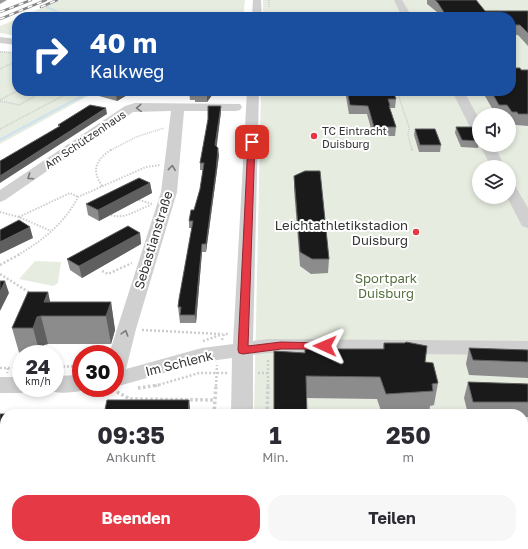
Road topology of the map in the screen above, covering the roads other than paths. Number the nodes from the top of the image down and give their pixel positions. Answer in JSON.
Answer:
{"nodes":[{"id":1,"x":257,"y":0,"type":"edge"},
{"id":2,"x":398,"y":0,"type":"edge"},
{"id":3,"x":257,"y":12,"type":"edge"},
{"id":4,"x":404,"y":12,"type":"edge"},
{"id":5,"x":0,"y":40,"type":"edge"},
{"id":6,"x":12,"y":41,"type":"edge"},
{"id":7,"x":0,"y":47,"type":"edge"},
{"id":8,"x":12,"y":48,"type":"edge"},
{"id":9,"x":253,"y":96,"type":"edge"},
{"id":10,"x":461,"y":96,"type":"edge"},
{"id":11,"x":178,"y":107,"type":"junction"},
{"id":12,"x":236,"y":107,"type":"dead end"},
{"id":13,"x":472,"y":118,"type":"edge"},
{"id":14,"x":0,"y":197,"type":"edge"},
{"id":15,"x":516,"y":200,"type":"edge"},
{"id":16,"x":528,"y":223,"type":"edge"},
{"id":17,"x":122,"y":345,"type":"edge"},
{"id":18,"x":528,"y":348,"type":"edge"},
{"id":19,"x":243,"y":350,"type":"junction"},
{"id":20,"x":124,"y":381,"type":"edge"},
{"id":21,"x":242,"y":409,"type":"edge"}],
"edges":[{"from":1,"to":3,"type":"street"},
{"from":2,"to":4,"type":"street"},
{"from":5,"to":6,"type":"street"},
{"from":7,"to":8,"type":"street"},
{"from":9,"to":19,"type":"street"},
{"from":10,"to":13,"type":"street"},
{"from":11,"to":12,"type":"street","name":"Am Schützenhaus"},
{"from":11,"to":14,"type":"street","name":"Am Schützenhaus","one_way":true},
{"from":17,"to":11,"type":"street","name":"Sebastianstraße","one_way":true},
{"from":15,"to":16,"type":"street"},
{"from":18,"to":19,"type":"street","name":"Im Schlenk"},
{"from":19,"to":20,"type":"street","name":"Im Schlenk"},
{"from":19,"to":21,"type":"street"}]}
